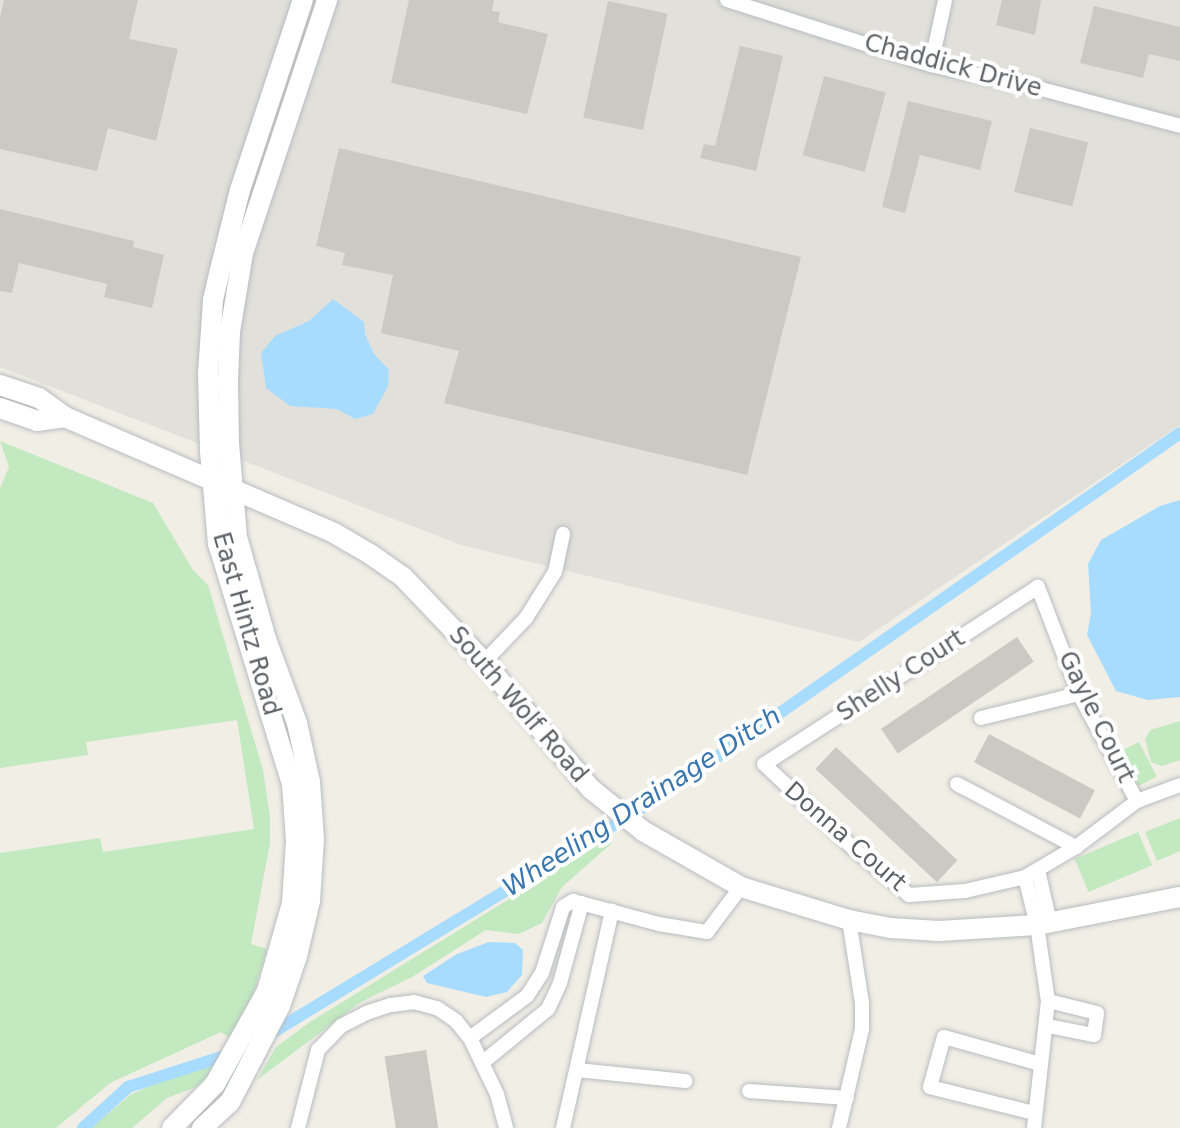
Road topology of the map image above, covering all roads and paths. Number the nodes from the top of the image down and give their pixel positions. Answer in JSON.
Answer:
{"nodes":[{"id":1,"x":303,"y":0,"type":"edge"},
{"id":2,"x":327,"y":0,"type":"edge"},
{"id":3,"x":727,"y":0,"type":"edge"},
{"id":4,"x":945,"y":0,"type":"edge"},
{"id":5,"x":931,"y":65,"type":"junction"},
{"id":6,"x":1180,"y":126,"type":"edge"},
{"id":7,"x":0,"y":385,"type":"edge"},
{"id":8,"x":0,"y":408,"type":"edge"},
{"id":9,"x":65,"y":417,"type":"junction"},
{"id":10,"x":212,"y":484,"type":"junction"},
{"id":11,"x":232,"y":492,"type":"junction"},
{"id":12,"x":563,"y":534,"type":"dead end"},
{"id":13,"x":1038,"y":587,"type":"joint"},
{"id":14,"x":484,"y":662,"type":"junction"},
{"id":15,"x":1079,"y":694,"type":"junction"},
{"id":16,"x":981,"y":718,"type":"dead end"},
{"id":17,"x":764,"y":764,"type":"joint"},
{"id":18,"x":957,"y":784,"type":"dead end"},
{"id":19,"x":1180,"y":785,"type":"edge"},
{"id":20,"x":1137,"y":801,"type":"junction"},
{"id":21,"x":1076,"y":847,"type":"junction"},
{"id":22,"x":1032,"y":873,"type":"junction"},
{"id":23,"x":741,"y":887,"type":"junction"},
{"id":24,"x":1180,"y":897,"type":"edge"},
{"id":25,"x":578,"y":902,"type":"junction"},
{"id":26,"x":612,"y":910,"type":"junction"},
{"id":27,"x":849,"y":920,"type":"junction"},
{"id":28,"x":1044,"y":924,"type":"junction"},
{"id":29,"x":274,"y":999,"type":"junction"},
{"id":30,"x":1048,"y":1001,"type":"junction"},
{"id":31,"x":1048,"y":1026,"type":"junction"},
{"id":32,"x":470,"y":1038,"type":"junction"},
{"id":33,"x":482,"y":1063,"type":"junction"},
{"id":34,"x":1041,"y":1064,"type":"junction"},
{"id":35,"x":577,"y":1070,"type":"junction"},
{"id":36,"x":685,"y":1081,"type":"dead end"},
{"id":37,"x":749,"y":1091,"type":"dead end"},
{"id":38,"x":847,"y":1098,"type":"junction"},
{"id":39,"x":1034,"y":1120,"type":"edge"},
{"id":40,"x":172,"y":1128,"type":"edge"},
{"id":41,"x":202,"y":1128,"type":"edge"},
{"id":42,"x":298,"y":1128,"type":"edge"},
{"id":43,"x":506,"y":1128,"type":"edge"},
{"id":44,"x":563,"y":1128,"type":"edge"},
{"id":45,"x":839,"y":1128,"type":"edge"}],
"edges":[{"from":1,"to":10,"type":"main road","name":"East Hintz Road"},
{"from":2,"to":11,"type":"main road","name":"East Hintz Road"},
{"from":3,"to":5,"type":"street","name":"Chaddick Drive"},
{"from":4,"to":5,"type":"street"},
{"from":5,"to":6,"type":"street","name":"Chaddick Drive"},
{"from":7,"to":9,"type":"main road","name":"South Wolf Road"},
{"from":8,"to":9,"type":"main road","name":"South Wolf Road"},
{"from":9,"to":10,"type":"main road","name":"South Wolf Road"},
{"from":10,"to":11,"type":"main road","name":"South Wolf Road"},
{"from":10,"to":29,"type":"main road","name":"East Hintz Road"},
{"from":11,"to":14,"type":"main road","name":"South Wolf Road"},
{"from":11,"to":29,"type":"main road","name":"East Hintz Road"},
{"from":12,"to":14,"type":"street"},
{"from":13,"to":15,"type":"street","name":"Gayle Court"},
{"from":13,"to":17,"type":"street","name":"Shelly Court"},
{"from":14,"to":23,"type":"main road","name":"South Wolf Road"},
{"from":15,"to":16,"type":"street"},
{"from":15,"to":20,"type":"street","name":"Gayle Court"},
{"from":17,"to":22,"type":"street","name":"Donna Court"},
{"from":18,"to":21,"type":"street"},
{"from":19,"to":20,"type":"street"},
{"from":20,"to":21,"type":"street"},
{"from":21,"to":22,"type":"street"},
{"from":22,"to":28,"type":"street"},
{"from":23,"to":26,"type":"street"},
{"from":23,"to":27,"type":"main road","name":"South Wolf Road"},
{"from":24,"to":28,"type":"main road","name":"South Wolf Road"},
{"from":25,"to":26,"type":"street"},
{"from":25,"to":32,"type":"street"},
{"from":25,"to":33,"type":"street"},
{"from":26,"to":35,"type":"street"},
{"from":27,"to":28,"type":"main road","name":"South Wolf Road"},
{"from":27,"to":38,"type":"street"},
{"from":28,"to":30,"type":"street"},
{"from":29,"to":40,"type":"main road","name":"East Hintz Road"},
{"from":29,"to":41,"type":"main road","name":"East Hintz Road"},
{"from":30,"to":31,"type":"street"},
{"from":30,"to":31,"type":"street"},
{"from":31,"to":34,"type":"street"},
{"from":32,"to":33,"type":"street"},
{"from":32,"to":42,"type":"street"},
{"from":33,"to":43,"type":"street"},
{"from":34,"to":39,"type":"street"},
{"from":34,"to":39,"type":"street"},
{"from":35,"to":36,"type":"street"},
{"from":35,"to":44,"type":"street"},
{"from":37,"to":38,"type":"street"},
{"from":38,"to":45,"type":"street"}]}
